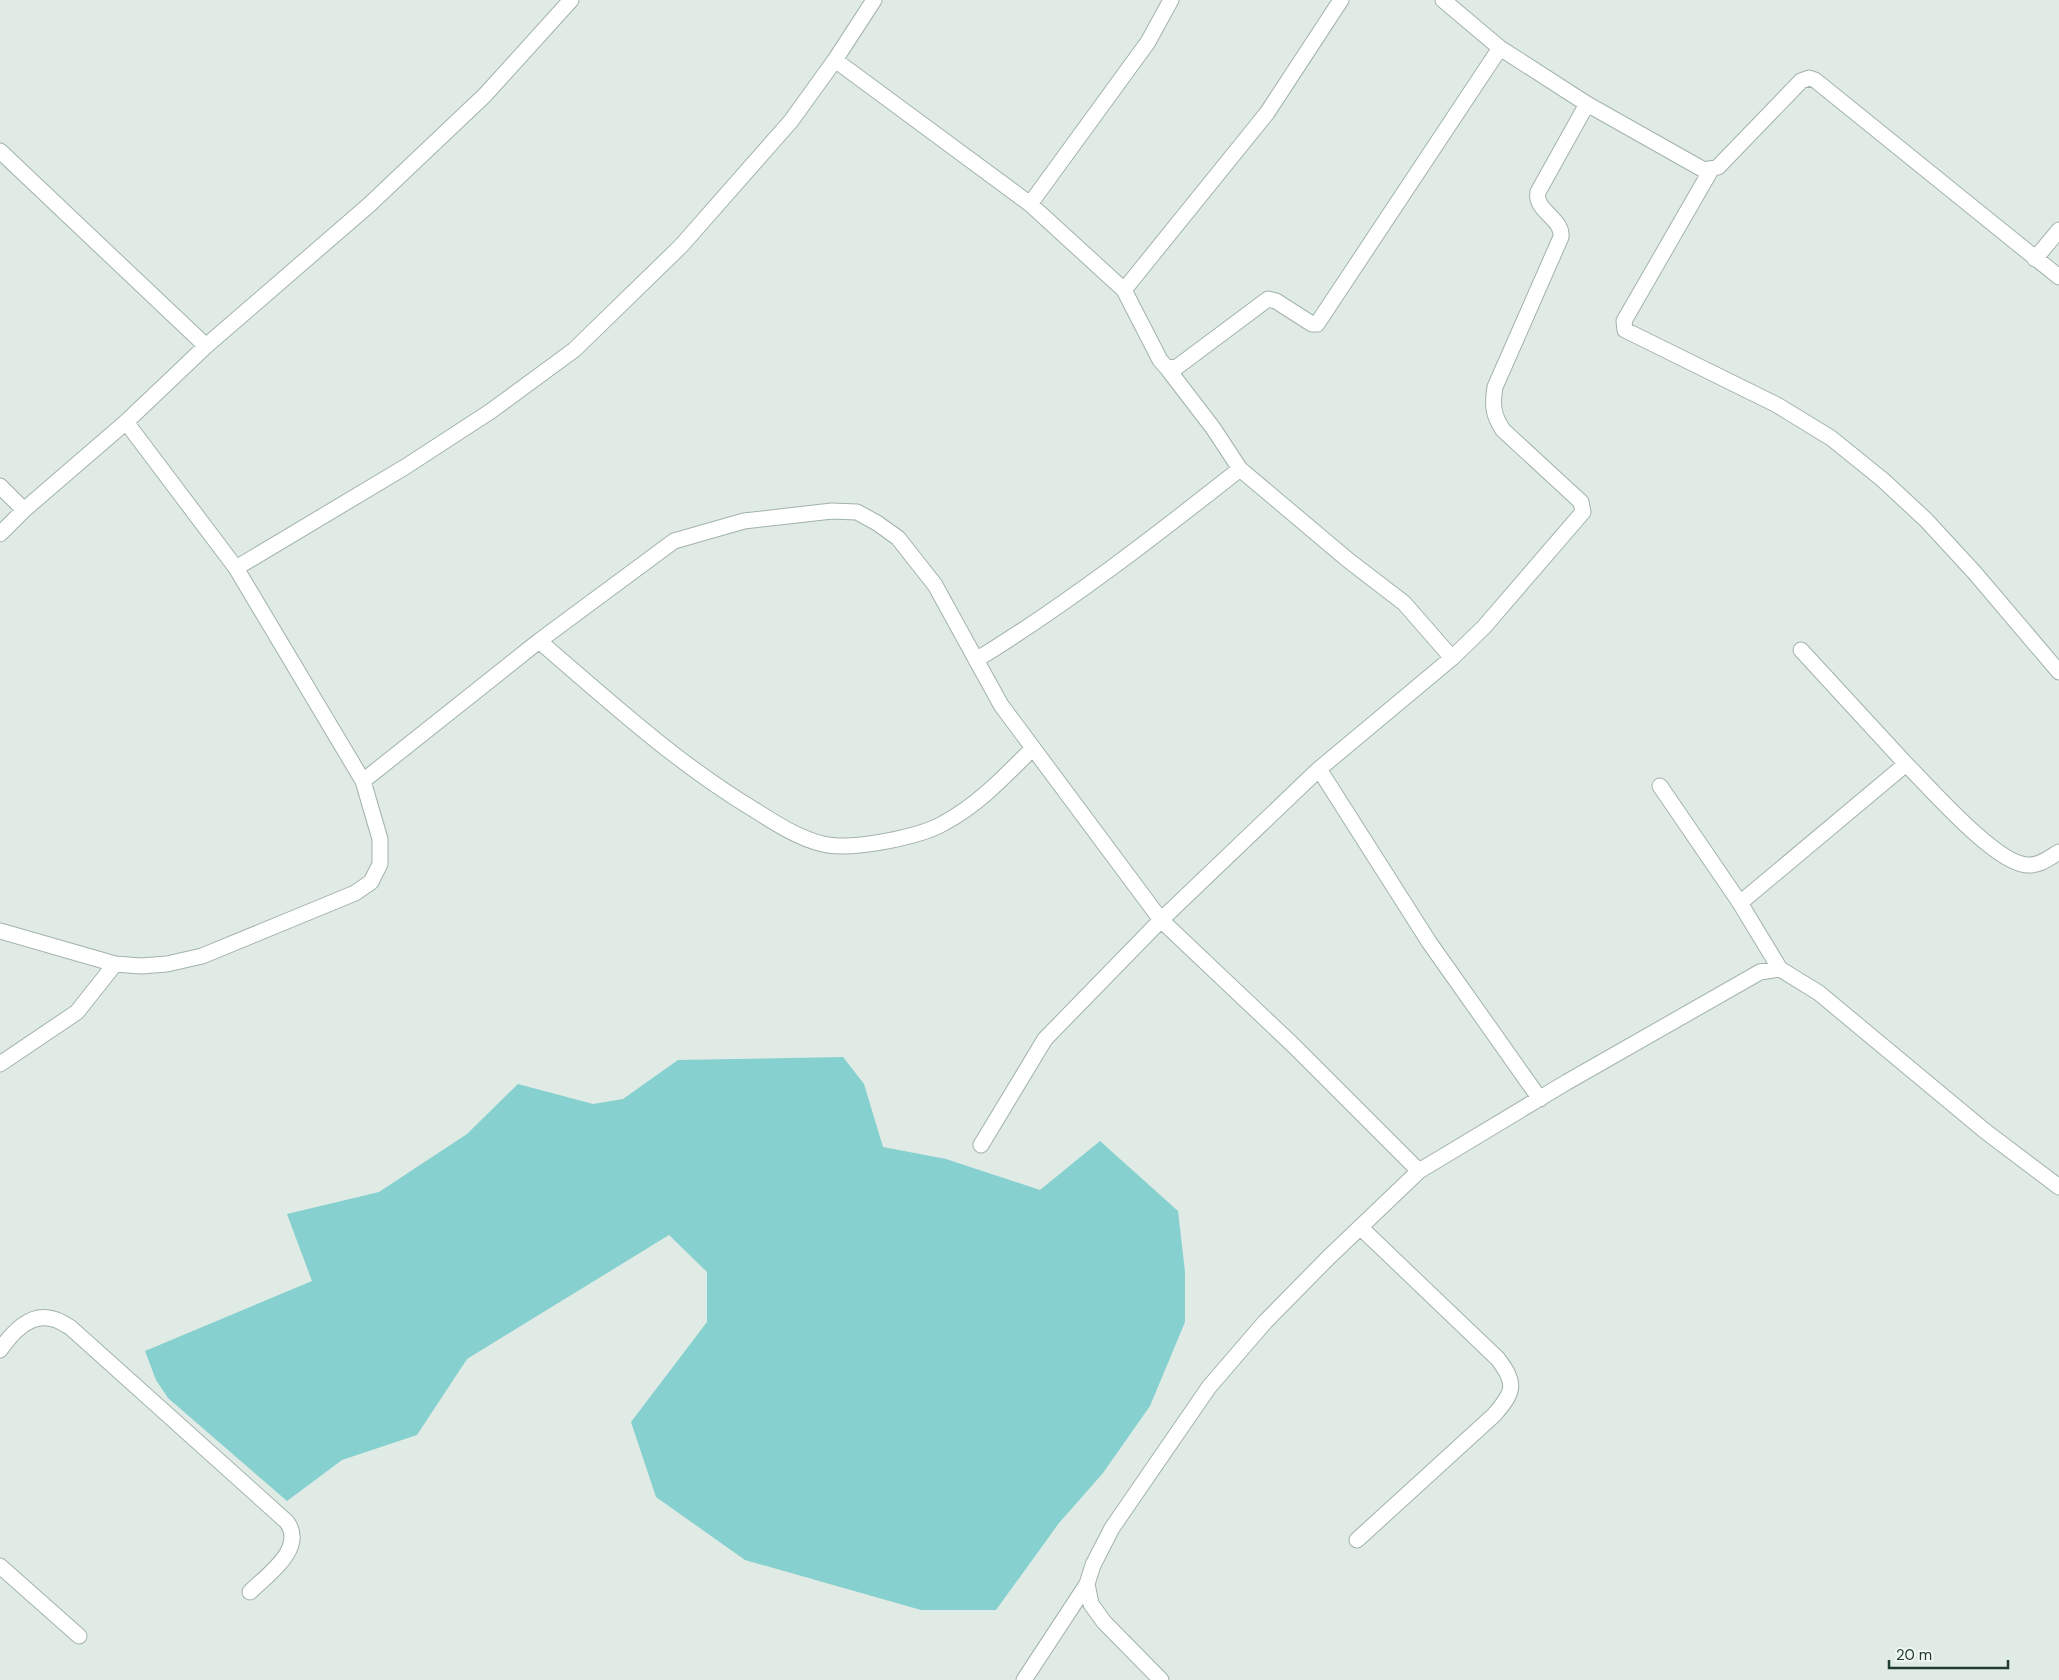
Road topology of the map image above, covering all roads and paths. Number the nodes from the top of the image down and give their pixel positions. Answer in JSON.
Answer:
{"nodes":[{"id":1,"x":571,"y":0,"type":"edge"},
{"id":2,"x":874,"y":0,"type":"edge"},
{"id":3,"x":1171,"y":0,"type":"edge"},
{"id":4,"x":1341,"y":0,"type":"edge"},
{"id":5,"x":1443,"y":0,"type":"edge"},
{"id":6,"x":1500,"y":48,"type":"junction"},
{"id":7,"x":834,"y":60,"type":"junction"},
{"id":8,"x":1587,"y":104,"type":"junction"},
{"id":9,"x":0,"y":151,"type":"edge"},
{"id":10,"x":1711,"y":170,"type":"junction"},
{"id":11,"x":1030,"y":204,"type":"junction"},
{"id":12,"x":2059,"y":230,"type":"edge"},
{"id":13,"x":2035,"y":259,"type":"junction"},
{"id":14,"x":2059,"y":277,"type":"edge"},
{"id":15,"x":1124,"y":290,"type":"junction"},
{"id":16,"x":206,"y":346,"type":"junction"},
{"id":17,"x":1167,"y":368,"type":"junction"},
{"id":18,"x":126,"y":422,"type":"junction"},
{"id":19,"x":1240,"y":469,"type":"junction"},
{"id":20,"x":0,"y":486,"type":"edge"},
{"id":21,"x":24,"y":510,"type":"junction"},
{"id":22,"x":0,"y":534,"type":"edge"},
{"id":23,"x":236,"y":568,"type":"junction"},
{"id":24,"x":540,"y":641,"type":"junction"},
{"id":25,"x":1801,"y":650,"type":"dead end"},
{"id":26,"x":1452,"y":658,"type":"junction"},
{"id":27,"x":976,"y":660,"type":"junction"},
{"id":28,"x":2059,"y":672,"type":"edge"},
{"id":29,"x":1033,"y":748,"type":"junction"},
{"id":30,"x":1906,"y":764,"type":"junction"},
{"id":31,"x":1319,"y":769,"type":"junction"},
{"id":32,"x":364,"y":781,"type":"junction"},
{"id":33,"x":1660,"y":786,"type":"dead end"},
{"id":34,"x":2059,"y":852,"type":"edge"},
{"id":35,"x":1740,"y":903,"type":"junction"},
{"id":36,"x":1161,"y":920,"type":"junction"},
{"id":37,"x":0,"y":932,"type":"edge"},
{"id":38,"x":115,"y":964,"type":"junction"},
{"id":39,"x":1780,"y":969,"type":"junction"},
{"id":40,"x":0,"y":1064,"type":"edge"},
{"id":41,"x":1540,"y":1099,"type":"junction"},
{"id":42,"x":981,"y":1145,"type":"dead end"},
{"id":43,"x":1419,"y":1171,"type":"junction"},
{"id":44,"x":2059,"y":1187,"type":"edge"},
{"id":45,"x":1360,"y":1227,"type":"junction"},
{"id":46,"x":0,"y":1350,"type":"edge"},
{"id":47,"x":1357,"y":1540,"type":"dead end"},
{"id":48,"x":0,"y":1566,"type":"edge"},
{"id":49,"x":1087,"y":1584,"type":"junction"},
{"id":50,"x":250,"y":1592,"type":"dead end"},
{"id":51,"x":79,"y":1636,"type":"dead end"},
{"id":52,"x":1024,"y":1680,"type":"edge"},
{"id":53,"x":1160,"y":1680,"type":"edge"}],
"edges":[{"from":1,"to":16,"type":"street"},
{"from":2,"to":7,"type":"street"},
{"from":3,"to":11,"type":"street"},
{"from":4,"to":15,"type":"street"},
{"from":5,"to":6,"type":"street"},
{"from":6,"to":8,"type":"street"},
{"from":6,"to":17,"type":"street"},
{"from":7,"to":11,"type":"street"},
{"from":7,"to":23,"type":"street"},
{"from":8,"to":10,"type":"street"},
{"from":8,"to":26,"type":"street"},
{"from":9,"to":16,"type":"street"},
{"from":10,"to":13,"type":"street"},
{"from":10,"to":28,"type":"street"},
{"from":11,"to":15,"type":"street"},
{"from":12,"to":13,"type":"street"},
{"from":13,"to":14,"type":"street"},
{"from":15,"to":17,"type":"street"},
{"from":16,"to":18,"type":"street"},
{"from":17,"to":19,"type":"street"},
{"from":18,"to":21,"type":"street"},
{"from":18,"to":23,"type":"street"},
{"from":19,"to":26,"type":"street"},
{"from":19,"to":27,"type":"street"},
{"from":20,"to":21,"type":"street"},
{"from":21,"to":22,"type":"street"},
{"from":23,"to":32,"type":"street"},
{"from":24,"to":27,"type":"street"},
{"from":24,"to":29,"type":"street"},
{"from":24,"to":32,"type":"street"},
{"from":25,"to":30,"type":"street"},
{"from":26,"to":31,"type":"street"},
{"from":27,"to":29,"type":"street"},
{"from":29,"to":36,"type":"street"},
{"from":30,"to":34,"type":"street"},
{"from":30,"to":35,"type":"street"},
{"from":31,"to":36,"type":"street"},
{"from":31,"to":41,"type":"street"},
{"from":32,"to":38,"type":"street"},
{"from":33,"to":35,"type":"street"},
{"from":35,"to":39,"type":"street"},
{"from":36,"to":42,"type":"street"},
{"from":36,"to":43,"type":"street"},
{"from":37,"to":38,"type":"street"},
{"from":38,"to":40,"type":"street"},
{"from":39,"to":41,"type":"street"},
{"from":39,"to":44,"type":"street"},
{"from":41,"to":43,"type":"street"},
{"from":43,"to":45,"type":"street"},
{"from":45,"to":47,"type":"street"},
{"from":45,"to":49,"type":"street"},
{"from":46,"to":50,"type":"street"},
{"from":48,"to":51,"type":"street"},
{"from":49,"to":52,"type":"street"},
{"from":49,"to":53,"type":"street"}]}
